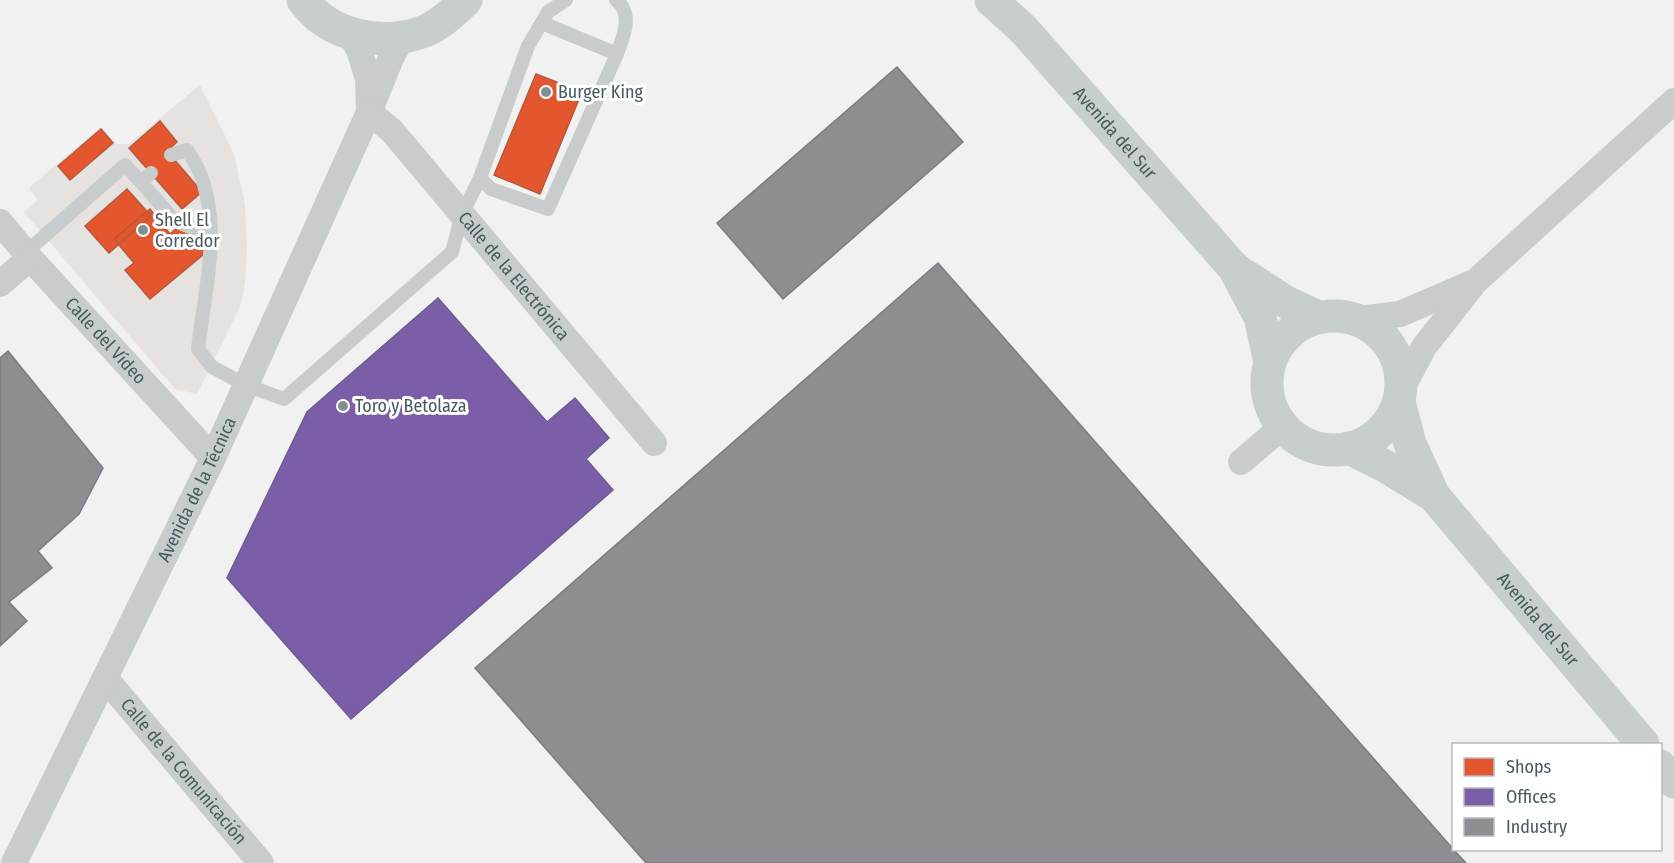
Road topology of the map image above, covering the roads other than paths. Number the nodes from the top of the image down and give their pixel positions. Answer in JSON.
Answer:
{"nodes":[{"id":1,"x":303,"y":0,"type":"edge"},
{"id":2,"x":466,"y":0,"type":"edge"},
{"id":3,"x":566,"y":0,"type":"edge"},
{"id":4,"x":616,"y":0,"type":"edge"},
{"id":5,"x":991,"y":0,"type":"edge"},
{"id":6,"x":542,"y":23,"type":"junction"},
{"id":7,"x":350,"y":34,"type":"junction"},
{"id":8,"x":402,"y":38,"type":"junction"},
{"id":9,"x":617,"y":54,"type":"junction"},
{"id":10,"x":1674,"y":101,"type":"edge"},
{"id":11,"x":369,"y":112,"type":"junction"},
{"id":12,"x":171,"y":155,"type":"dead end"},
{"id":13,"x":480,"y":178,"type":"junction"},
{"id":14,"x":462,"y":214,"type":"junction"},
{"id":15,"x":0,"y":222,"type":"edge"},
{"id":16,"x":210,"y":235,"type":"junction"},
{"id":17,"x":28,"y":256,"type":"junction"},
{"id":18,"x":1234,"y":268,"type":"junction"},
{"id":19,"x":1475,"y":282,"type":"junction"},
{"id":20,"x":0,"y":284,"type":"edge"},
{"id":21,"x":1318,"y":317,"type":"junction"},
{"id":22,"x":1358,"y":319,"type":"junction"},
{"id":23,"x":1270,"y":362,"type":"junction"},
{"id":24,"x":246,"y":385,"type":"junction"},
{"id":25,"x":1401,"y":395,"type":"junction"},
{"id":26,"x":1283,"y":426,"type":"junction"},
{"id":27,"x":654,"y":443,"type":"dead end"},
{"id":28,"x":1349,"y":448,"type":"junction"},
{"id":29,"x":213,"y":458,"type":"junction"},
{"id":30,"x":1241,"y":462,"type":"dead end"},
{"id":31,"x":1434,"y":496,"type":"junction"},
{"id":32,"x":105,"y":678,"type":"junction"},
{"id":33,"x":1641,"y":743,"type":"edge"},
{"id":34,"x":1662,"y":768,"type":"edge"},
{"id":35,"x":1674,"y":782,"type":"edge"},
{"id":36,"x":14,"y":863,"type":"edge"},
{"id":37,"x":261,"y":863,"type":"edge"}],
"edges":[{"from":1,"to":7,"type":"street"},
{"from":2,"to":8,"type":"street"},
{"from":3,"to":6,"type":"lane"},
{"from":4,"to":9,"type":"lane"},
{"from":5,"to":18,"type":"street","name":"Avenida del Sur"},
{"from":6,"to":9,"type":"lane"},
{"from":6,"to":13,"type":"lane"},
{"from":7,"to":8,"type":"street"},
{"from":7,"to":11,"type":"street","name":"Avenida de la Técnica"},
{"from":8,"to":11,"type":"street","name":"Avenida de la Técnica"},
{"from":9,"to":13,"type":"lane"},
{"from":10,"to":19,"type":"street"},
{"from":11,"to":14,"type":"street","name":"Calle de la Electrónica"},
{"from":11,"to":24,"type":"street","name":"Avenida de la Técnica"},
{"from":12,"to":16,"type":"lane"},
{"from":13,"to":14,"type":"lane"},
{"from":14,"to":24,"type":"lane"},
{"from":14,"to":27,"type":"street","name":"Calle de la Electrónica"},
{"from":15,"to":17,"type":"street","name":"Calle del Vídeo"},
{"from":16,"to":17,"type":"lane"},
{"from":16,"to":24,"type":"lane"},
{"from":17,"to":20,"type":"street"},
{"from":17,"to":29,"type":"street","name":"Calle del Vídeo"},
{"from":18,"to":21,"type":"street","name":"Avenida del Sur"},
{"from":18,"to":23,"type":"street","name":"Avenida del Sur"},
{"from":19,"to":22,"type":"street"},
{"from":19,"to":25,"type":"street"},
{"from":21,"to":22,"type":"street"},
{"from":21,"to":23,"type":"street"},
{"from":22,"to":25,"type":"street"},
{"from":23,"to":26,"type":"street"},
{"from":24,"to":29,"type":"street","name":"Avenida de la Técnica"},
{"from":25,"to":28,"type":"street"},
{"from":25,"to":31,"type":"street","name":"Avenida del Sur"},
{"from":26,"to":28,"type":"street"},
{"from":26,"to":30,"type":"street"},
{"from":28,"to":31,"type":"street","name":"Avenida del Sur"},
{"from":29,"to":32,"type":"street","name":"Avenida de la Técnica"},
{"from":31,"to":33,"type":"street","name":"Avenida del Sur"},
{"from":32,"to":36,"type":"street","name":"Avenida de la Técnica"},
{"from":32,"to":37,"type":"street","name":"Calle de la Comunicación"},
{"from":34,"to":35,"type":"street"}]}
